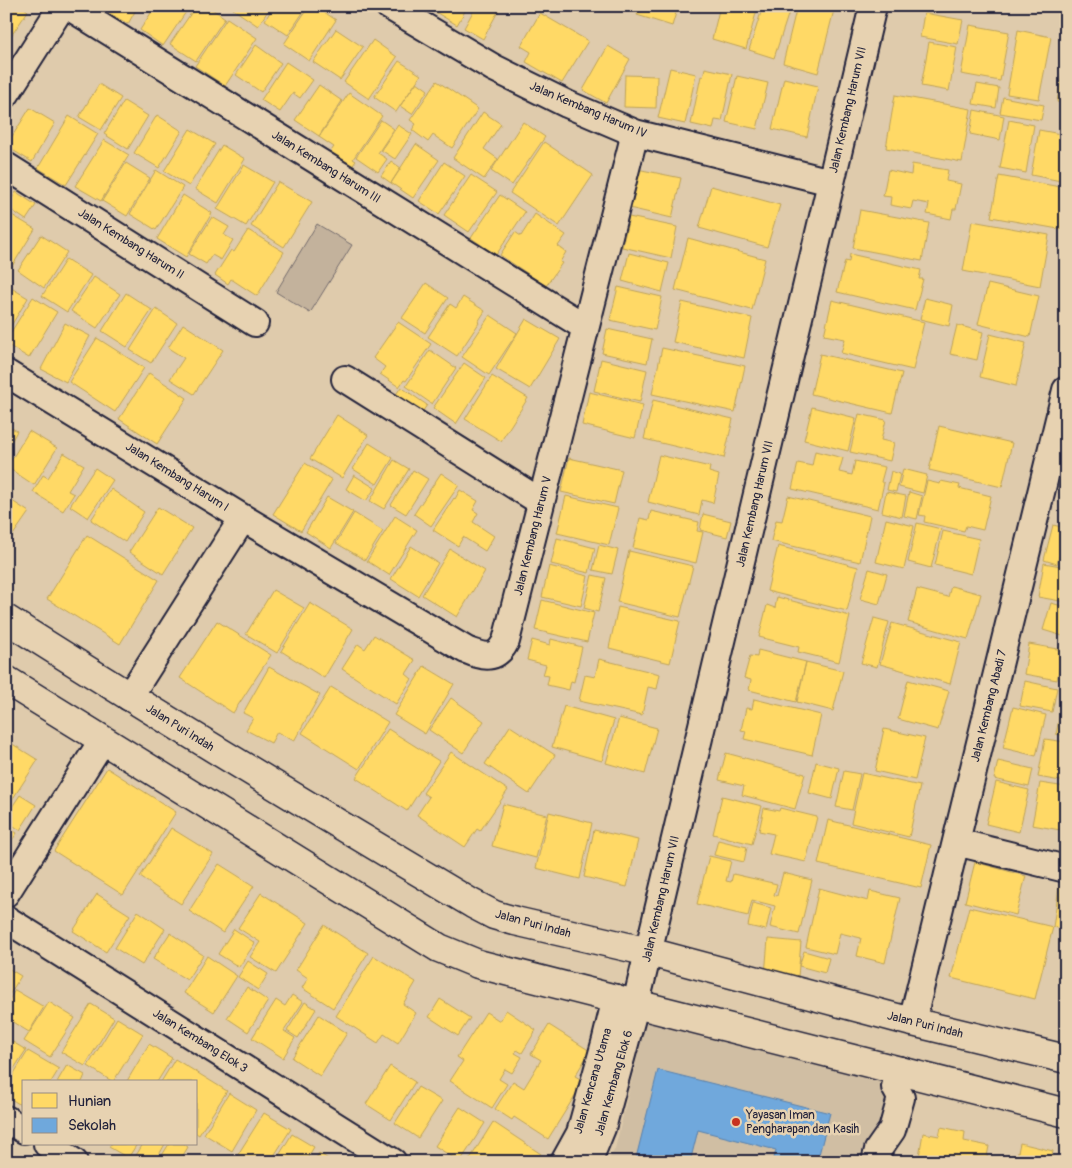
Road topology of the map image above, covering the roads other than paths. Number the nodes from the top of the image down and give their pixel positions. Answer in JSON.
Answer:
{"nodes":[{"id":1,"x":62,"y":6,"type":"edge"},
{"id":2,"x":68,"y":6,"type":"edge"},
{"id":3,"x":389,"y":6,"type":"edge"},
{"id":4,"x":873,"y":6,"type":"edge"},
{"id":5,"x":6,"y":94,"type":"edge"},
{"id":6,"x":634,"y":133,"type":"junction"},
{"id":7,"x":6,"y":166,"type":"edge"},
{"id":8,"x":831,"y":182,"type":"junction"},
{"id":9,"x":255,"y":322,"type":"dead end"},
{"id":10,"x":585,"y":327,"type":"junction"},
{"id":11,"x":6,"y":373,"type":"edge"},
{"id":12,"x":345,"y":379,"type":"dead end"},
{"id":13,"x":1066,"y":390,"type":"edge"},
{"id":14,"x":1061,"y":428,"type":"edge"},
{"id":15,"x":541,"y":502,"type":"junction"},
{"id":16,"x":243,"y":518,"type":"junction"},
{"id":17,"x":6,"y":619,"type":"edge"},
{"id":18,"x":6,"y":680,"type":"edge"},
{"id":19,"x":129,"y":697,"type":"junction"},
{"id":20,"x":102,"y":741,"type":"junction"},
{"id":21,"x":956,"y":842,"type":"junction"},
{"id":22,"x":1066,"y":869,"type":"edge"},
{"id":23,"x":6,"y":893,"type":"edge"},
{"id":24,"x":6,"y":920,"type":"edge"},
{"id":25,"x":649,"y":952,"type":"junction"},
{"id":26,"x":626,"y":1000,"type":"junction"},
{"id":27,"x":912,"y":1022,"type":"junction"},
{"id":28,"x":1066,"y":1059,"type":"edge"},
{"id":29,"x":898,"y":1078,"type":"junction"},
{"id":30,"x":1066,"y":1113,"type":"edge"},
{"id":31,"x":6,"y":1119,"type":"edge"},
{"id":32,"x":22,"y":1129,"type":"edge"},
{"id":33,"x":50,"y":1146,"type":"edge"},
{"id":34,"x":876,"y":1156,"type":"edge"},
{"id":35,"x":575,"y":1160,"type":"edge"},
{"id":36,"x":74,"y":1162,"type":"edge"},
{"id":37,"x":393,"y":1162,"type":"edge"}],
"edges":[{"from":1,"to":5,"type":"street"},
{"from":2,"to":10,"type":"street","name":"Jalan Kembang Harum III"},
{"from":3,"to":6,"type":"street","name":"Jalan Kembang Harum IV"},
{"from":4,"to":8,"type":"street","name":"Jalan Kembang Harum VII"},
{"from":6,"to":8,"type":"street","name":"Jalan Kembang Harum IV"},
{"from":6,"to":10,"type":"street","name":"Jalan Kembang Harum V"},
{"from":7,"to":9,"type":"street","name":"Jalan Kembang Harum II"},
{"from":8,"to":25,"type":"street","name":"Jalan Kembang Harum VII"},
{"from":10,"to":15,"type":"street","name":"Jalan Kembang Harum V"},
{"from":11,"to":16,"type":"street","name":"Jalan Kembang Harum I"},
{"from":12,"to":15,"type":"street"},
{"from":13,"to":14,"type":"street","name":"Jalan Kembang Abadi 7"},
{"from":14,"to":21,"type":"street","name":"Jalan Kembang Abadi 7"},
{"from":15,"to":16,"type":"street","name":"Jalan Kembang Harum V"},
{"from":16,"to":19,"type":"street","name":"Jalan Kembang Harum I"},
{"from":17,"to":19,"type":"main road","name":"Jalan Puri Indah"},
{"from":18,"to":20,"type":"main road"},
{"from":19,"to":25,"type":"main road","name":"Jalan Puri Indah"},
{"from":20,"to":23,"type":"street"},
{"from":20,"to":26,"type":"main road"},
{"from":21,"to":22,"type":"street"},
{"from":21,"to":27,"type":"street","name":"Jalan Kembang Abadi 7"},
{"from":24,"to":37,"type":"street","name":"Jalan Kembang Elok 3"},
{"from":25,"to":26,"type":"street","name":"Jalan Kembang Harum VII"},
{"from":25,"to":27,"type":"main road","name":"Jalan Puri Indah"},
{"from":26,"to":29,"type":"main road"},
{"from":26,"to":35,"type":"street","name":"Jalan Kembang Elok 6"},
{"from":27,"to":28,"type":"main road","name":"Jalan Puri Indah"},
{"from":29,"to":30,"type":"main road"},
{"from":29,"to":34,"type":"street"},
{"from":31,"to":32,"type":"street"},
{"from":33,"to":36,"type":"street"}]}
